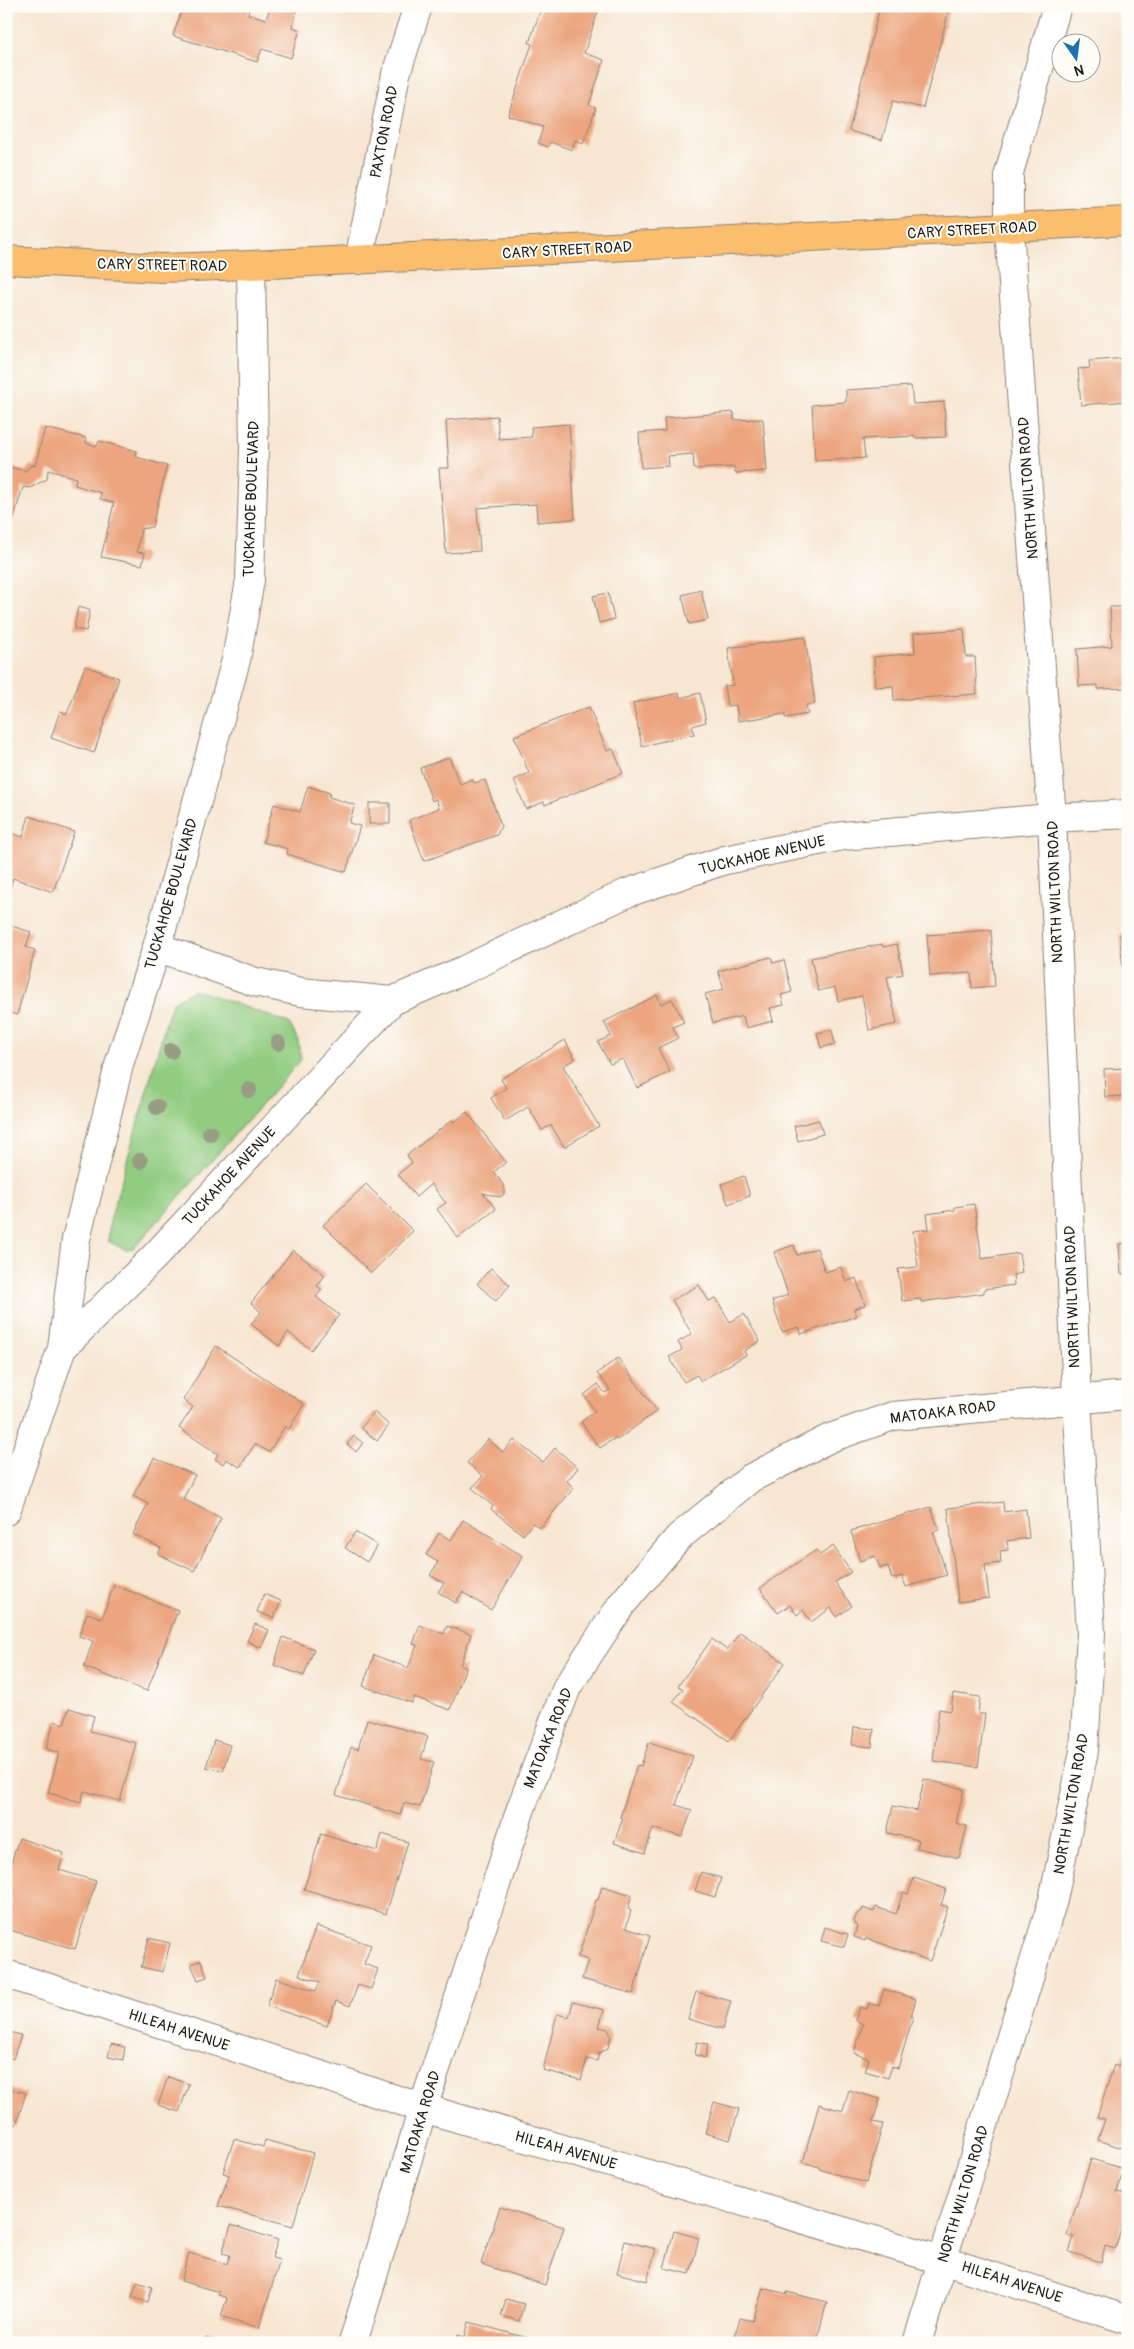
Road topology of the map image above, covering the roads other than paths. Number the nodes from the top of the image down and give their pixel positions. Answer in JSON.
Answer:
{"nodes":[{"id":1,"x":418,"y":6,"type":"edge"},
{"id":2,"x":1057,"y":6,"type":"edge"},
{"id":3,"x":1128,"y":222,"type":"edge"},
{"id":4,"x":1009,"y":228,"type":"junction"},
{"id":5,"x":6,"y":260,"type":"edge"},
{"id":6,"x":359,"y":260,"type":"junction"},
{"id":7,"x":251,"y":265,"type":"junction"},
{"id":8,"x":1128,"y":814,"type":"edge"},
{"id":9,"x":1052,"y":818,"type":"junction"},
{"id":10,"x":157,"y":947,"type":"junction"},
{"id":11,"x":392,"y":1001,"type":"junction"},
{"id":12,"x":62,"y":1348,"type":"junction"},
{"id":13,"x":1128,"y":1396,"type":"edge"},
{"id":14,"x":1077,"y":1399,"type":"junction"},
{"id":15,"x":6,"y":1511,"type":"edge"},
{"id":16,"x":6,"y":1974,"type":"edge"},
{"id":17,"x":423,"y":2108,"type":"junction"},
{"id":18,"x":942,"y":2260,"type":"junction"},
{"id":19,"x":1128,"y":2320,"type":"edge"},
{"id":20,"x":353,"y":2343,"type":"edge"},
{"id":21,"x":917,"y":2343,"type":"edge"}],
"edges":[{"from":1,"to":6,"type":"street","name":"PAXTON ROAD"},
{"from":2,"to":4,"type":"street","name":"NORTH WILTON ROAD"},
{"from":3,"to":4,"type":"main road","name":"CARY STREET ROAD"},
{"from":4,"to":6,"type":"main road","name":"CARY STREET ROAD"},
{"from":4,"to":9,"type":"street","name":"NORTH WILTON ROAD"},
{"from":5,"to":7,"type":"main road","name":"CARY STREET ROAD"},
{"from":6,"to":7,"type":"main road","name":"CARY STREET ROAD"},
{"from":7,"to":10,"type":"street","name":"TUCKAHOE BOULEVARD"},
{"from":8,"to":9,"type":"street","name":"TUCKAHOE AVENUE"},
{"from":9,"to":11,"type":"street","name":"TUCKAHOE AVENUE"},
{"from":9,"to":14,"type":"street","name":"NORTH WILTON ROAD"},
{"from":10,"to":11,"type":"street","name":"TUCKAHOE AVENUE"},
{"from":10,"to":12,"type":"street","name":"TUCKAHOE BOULEVARD"},
{"from":11,"to":12,"type":"street","name":"TUCKAHOE AVENUE"},
{"from":12,"to":15,"type":"street","name":"TUCKAHOE BOULEVARD"},
{"from":13,"to":14,"type":"street","name":"MATOAKA ROAD"},
{"from":14,"to":17,"type":"street","name":"MATOAKA ROAD"},
{"from":14,"to":18,"type":"street","name":"NORTH WILTON ROAD"},
{"from":16,"to":17,"type":"street","name":"HILEAH AVENUE"},
{"from":17,"to":18,"type":"street","name":"HILEAH AVENUE"},
{"from":17,"to":20,"type":"street","name":"MATOAKA ROAD"},
{"from":18,"to":19,"type":"street","name":"HILEAH AVENUE"},
{"from":18,"to":21,"type":"street","name":"NORTH WILTON ROAD"}]}
